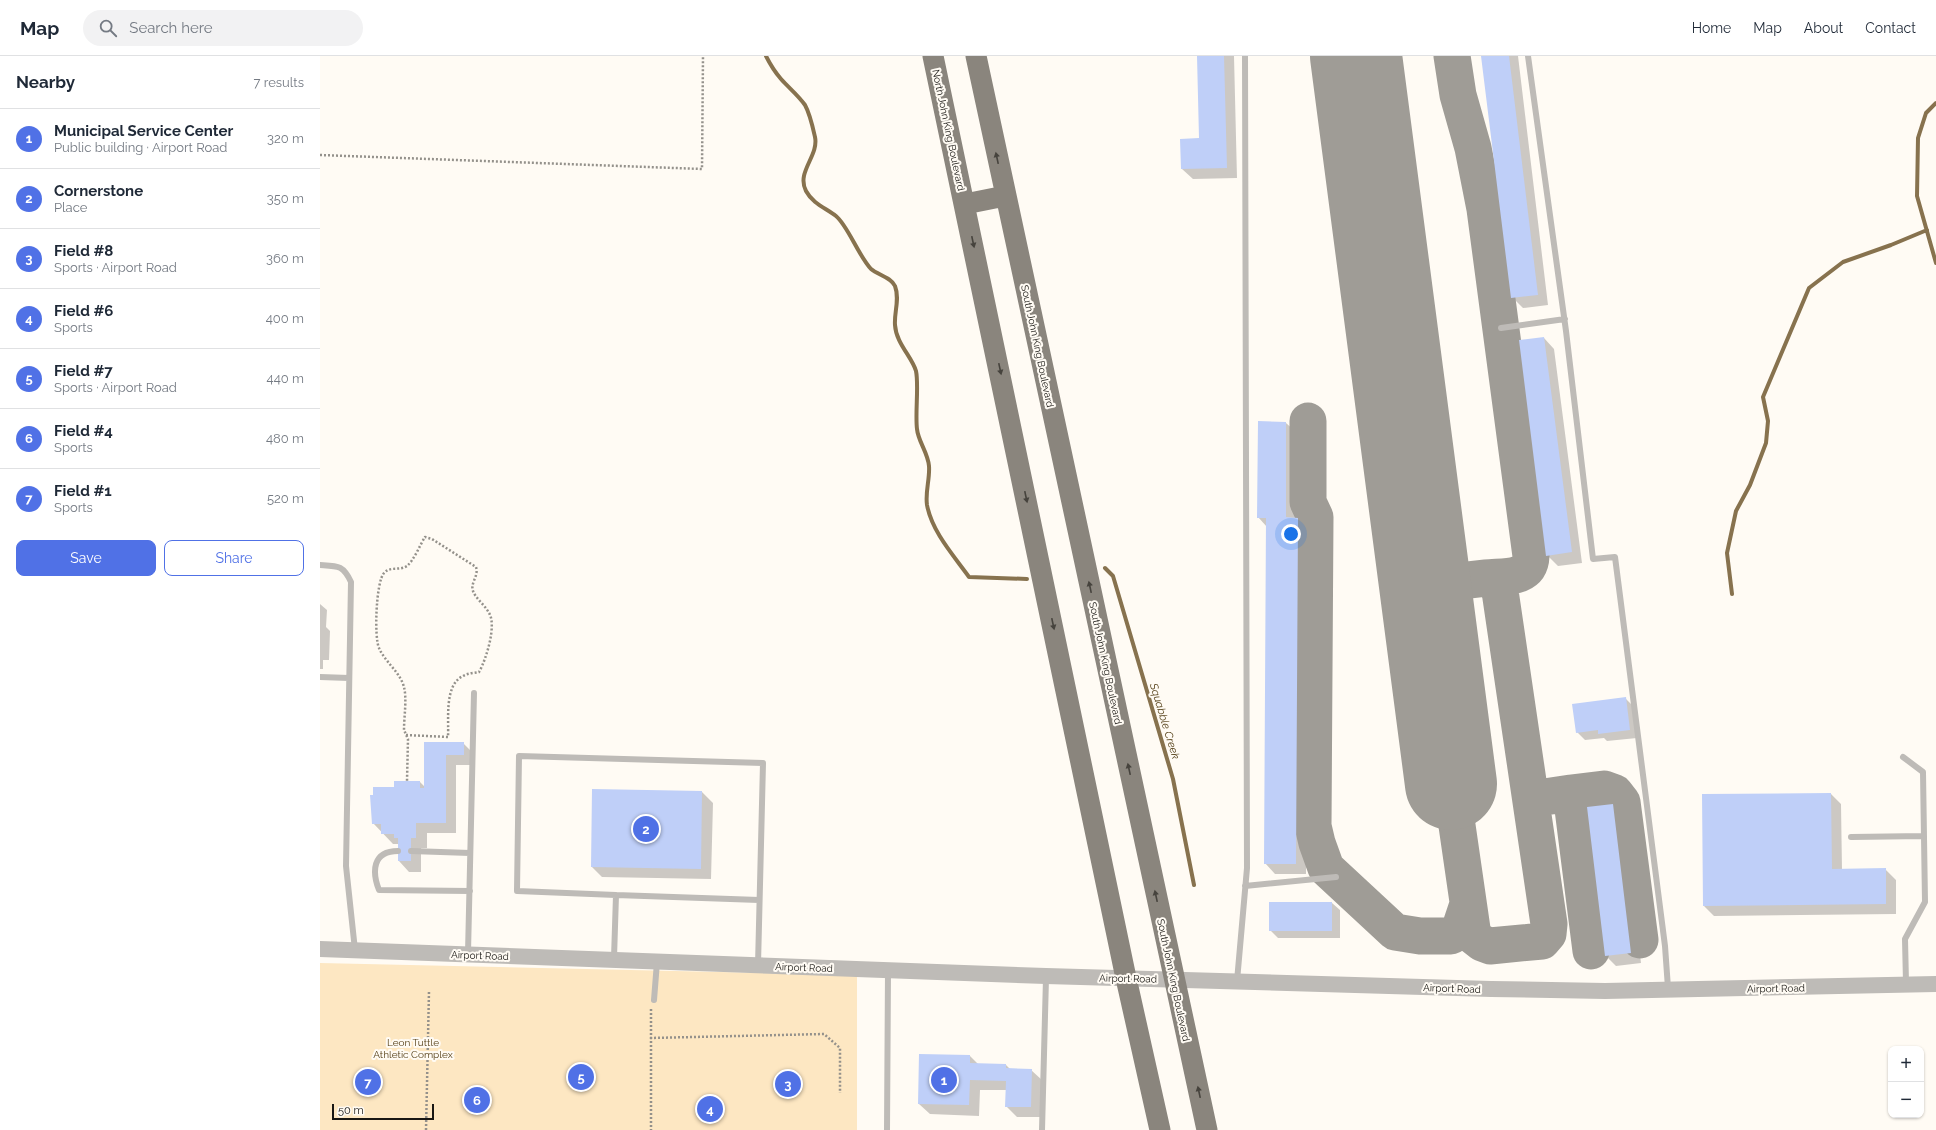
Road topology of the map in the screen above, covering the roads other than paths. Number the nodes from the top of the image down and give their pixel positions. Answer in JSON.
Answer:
{"nodes":[{"id":1,"x":933,"y":56,"type":"edge"},
{"id":2,"x":976,"y":56,"type":"edge"},
{"id":3,"x":1245,"y":56,"type":"edge"},
{"id":4,"x":1528,"y":56,"type":"edge"},
{"id":5,"x":1005,"y":196,"type":"junction"},
{"id":6,"x":965,"y":204,"type":"junction"},
{"id":7,"x":1565,"y":319,"type":"junction"},
{"id":8,"x":1501,"y":328,"type":"dead end"},
{"id":9,"x":320,"y":565,"type":"edge"},
{"id":10,"x":320,"y":677,"type":"edge"},
{"id":11,"x":349,"y":678,"type":"junction"},
{"id":12,"x":474,"y":693,"type":"dead end"},
{"id":13,"x":1903,"y":757,"type":"dead end"},
{"id":14,"x":1924,"y":836,"type":"junction"},
{"id":15,"x":1851,"y":837,"type":"dead end"},
{"id":16,"x":398,"y":851,"type":"dead end"},
{"id":17,"x":411,"y":851,"type":"dead end"},
{"id":18,"x":470,"y":853,"type":"junction"},
{"id":19,"x":1336,"y":877,"type":"dead end"},
{"id":20,"x":1245,"y":886,"type":"junction"},
{"id":21,"x":470,"y":891,"type":"junction"},
{"id":22,"x":616,"y":895,"type":"junction"},
{"id":23,"x":759,"y":900,"type":"junction"},
{"id":24,"x":320,"y":949,"type":"edge"},
{"id":25,"x":355,"y":950,"type":"junction"},
{"id":26,"x":468,"y":955,"type":"junction"},
{"id":27,"x":614,"y":960,"type":"junction"},
{"id":28,"x":657,"y":962,"type":"junction"},
{"id":29,"x":758,"y":965,"type":"junction"},
{"id":30,"x":888,"y":970,"type":"junction"},
{"id":31,"x":1046,"y":976,"type":"junction"},
{"id":32,"x":1126,"y":978,"type":"junction"},
{"id":33,"x":1174,"y":979,"type":"junction"},
{"id":34,"x":1237,"y":981,"type":"junction"},
{"id":35,"x":1936,"y":984,"type":"edge"},
{"id":36,"x":1906,"y":985,"type":"junction"},
{"id":37,"x":1668,"y":990,"type":"junction"},
{"id":38,"x":654,"y":1000,"type":"dead end"},
{"id":39,"x":887,"y":1130,"type":"edge"},
{"id":40,"x":1042,"y":1130,"type":"edge"},
{"id":41,"x":1160,"y":1130,"type":"edge"},
{"id":42,"x":1207,"y":1130,"type":"edge"}],
"edges":[{"from":1,"to":6,"type":"main road","name":"North John King Boulevard"},
{"from":5,"to":2,"type":"main road","one_way":true},
{"from":3,"to":20,"type":"lane"},
{"from":4,"to":7,"type":"lane"},
{"from":5,"to":6,"type":"main road"},
{"from":33,"to":5,"type":"main road","name":"South John King Boulevard","one_way":true},
{"from":6,"to":32,"type":"main road","one_way":true},
{"from":7,"to":8,"type":"lane"},
{"from":7,"to":37,"type":"lane"},
{"from":9,"to":11,"type":"lane"},
{"from":10,"to":11,"type":"lane"},
{"from":11,"to":25,"type":"lane"},
{"from":12,"to":18,"type":"lane"},
{"from":13,"to":14,"type":"lane"},
{"from":14,"to":15,"type":"lane"},
{"from":14,"to":36,"type":"lane"},
{"from":16,"to":21,"type":"lane"},
{"from":17,"to":18,"type":"lane"},
{"from":18,"to":21,"type":"lane"},
{"from":19,"to":20,"type":"lane"},
{"from":20,"to":34,"type":"lane"},
{"from":21,"to":26,"type":"lane"},
{"from":22,"to":23,"type":"lane"},
{"from":22,"to":23,"type":"lane"},
{"from":22,"to":27,"type":"lane"},
{"from":23,"to":29,"type":"lane"},
{"from":24,"to":25,"type":"street","name":"Airport Road"},
{"from":25,"to":26,"type":"street","name":"Airport Road"},
{"from":26,"to":27,"type":"street","name":"Airport Road"},
{"from":27,"to":28,"type":"street","name":"Airport Road"},
{"from":28,"to":29,"type":"street","name":"Airport Road"},
{"from":28,"to":38,"type":"lane"},
{"from":29,"to":30,"type":"street","name":"Airport Road"},
{"from":30,"to":31,"type":"street","name":"Airport Road"},
{"from":30,"to":39,"type":"lane"},
{"from":31,"to":32,"type":"street","name":"Airport Road"},
{"from":31,"to":40,"type":"lane"},
{"from":32,"to":33,"type":"street","name":"Airport Road"},
{"from":32,"to":41,"type":"main road"},
{"from":33,"to":34,"type":"street","name":"Airport Road"},
{"from":42,"to":33,"type":"main road","name":"South John King Boulevard","one_way":true},
{"from":34,"to":37,"type":"street","name":"Airport Road"},
{"from":35,"to":36,"type":"street","name":"Airport Road"},
{"from":36,"to":37,"type":"street","name":"Airport Road"}]}
